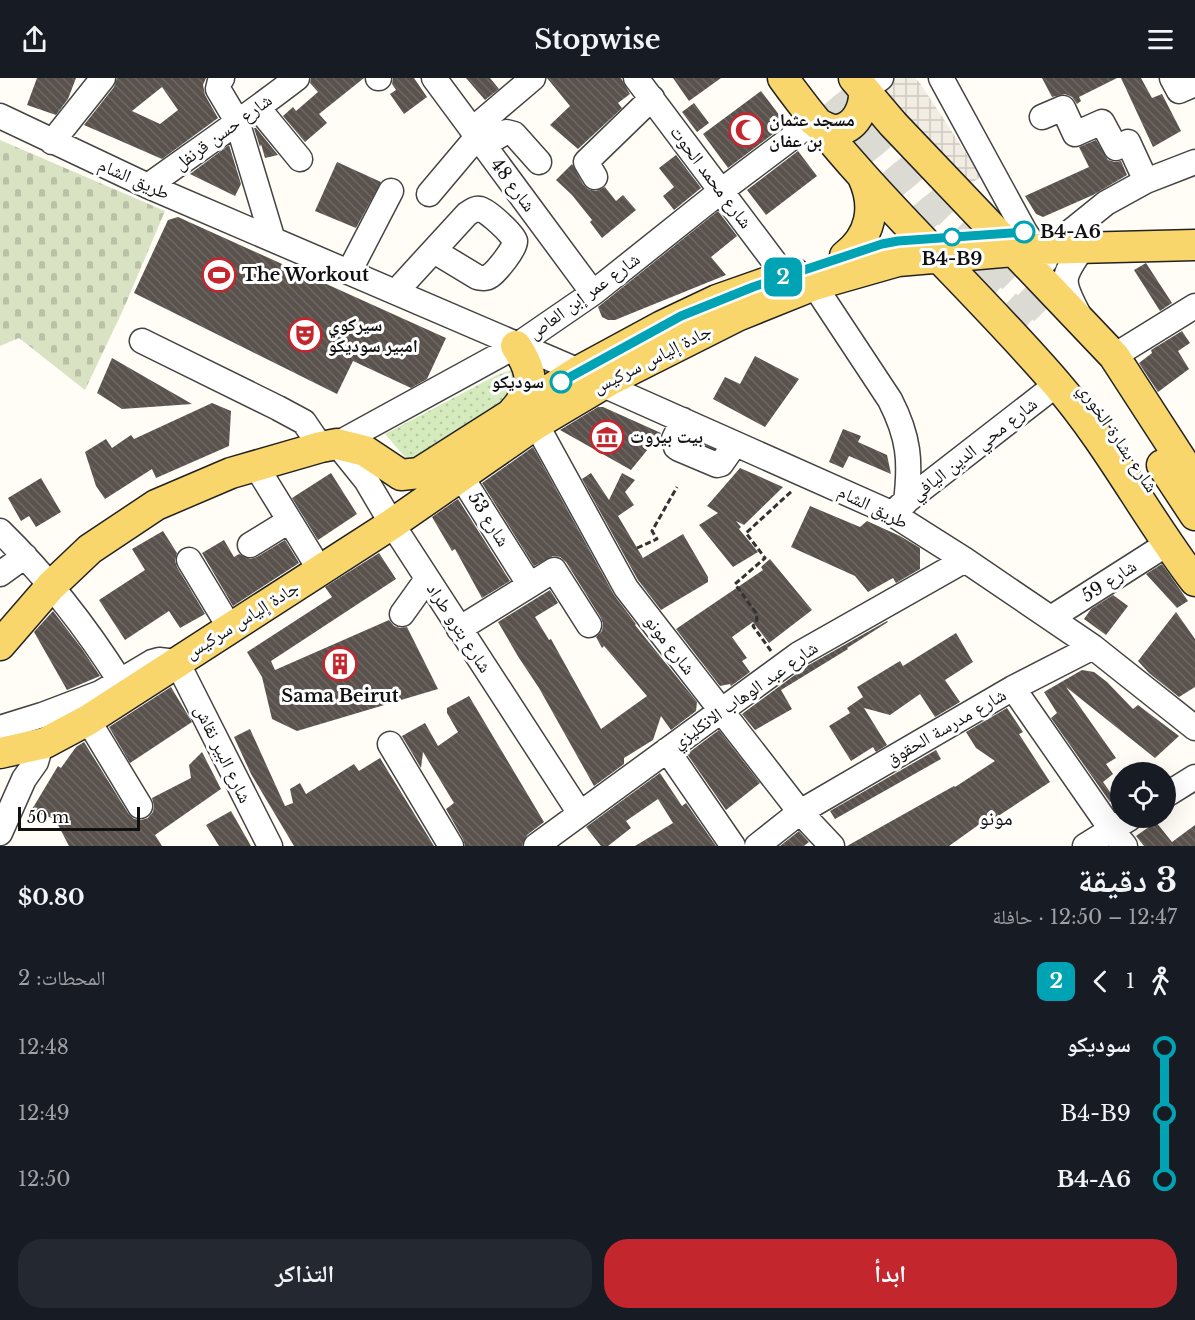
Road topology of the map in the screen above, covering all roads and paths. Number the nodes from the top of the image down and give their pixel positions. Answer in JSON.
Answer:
{"nodes":[{"id":1,"x":102,"y":78,"type":"edge"},
{"id":2,"x":222,"y":78,"type":"edge"},
{"id":3,"x":296,"y":78,"type":"edge"},
{"id":4,"x":434,"y":78,"type":"edge"},
{"id":5,"x":533,"y":78,"type":"edge"},
{"id":6,"x":636,"y":78,"type":"edge"},
{"id":7,"x":783,"y":78,"type":"edge"},
{"id":8,"x":805,"y":78,"type":"edge"},
{"id":9,"x":941,"y":78,"type":"edge"},
{"id":10,"x":1172,"y":78,"type":"edge"},
{"id":11,"x":1195,"y":84,"type":"edge"},
{"id":12,"x":845,"y":91,"type":"edge"},
{"id":13,"x":652,"y":98,"type":"junction"},
{"id":14,"x":258,"y":108,"type":"junction"},
{"id":15,"x":0,"y":116,"type":"edge"},
{"id":16,"x":1042,"y":117,"type":"dead end"},
{"id":17,"x":237,"y":121,"type":"junction"},
{"id":18,"x":477,"y":137,"type":"junction"},
{"id":19,"x":52,"y":142,"type":"junction"},
{"id":20,"x":300,"y":159,"type":"dead end"},
{"id":21,"x":539,"y":162,"type":"dead end"},
{"id":22,"x":1195,"y":162,"type":"edge"},
{"id":23,"x":862,"y":174,"type":"junction"},
{"id":24,"x":595,"y":177,"type":"dead end"},
{"id":25,"x":1146,"y":181,"type":"junction"},
{"id":26,"x":148,"y":186,"type":"junction"},
{"id":27,"x":391,"y":191,"type":"dead end"},
{"id":28,"x":721,"y":191,"type":"junction"},
{"id":29,"x":429,"y":194,"type":"dead end"},
{"id":30,"x":1195,"y":225,"type":"edge"},
{"id":31,"x":271,"y":238,"type":"junction"},
{"id":32,"x":1076,"y":240,"type":"junction"},
{"id":33,"x":1017,"y":241,"type":"junction"},
{"id":34,"x":1195,"y":245,"type":"edge"},
{"id":35,"x":928,"y":248,"type":"junction"},
{"id":36,"x":434,"y":251,"type":"dead end"},
{"id":37,"x":845,"y":256,"type":"junction"},
{"id":38,"x":351,"y":268,"type":"junction"},
{"id":39,"x":785,"y":276,"type":"junction"},
{"id":40,"x":402,"y":285,"type":"junction"},
{"id":41,"x":814,"y":285,"type":"junction"},
{"id":42,"x":593,"y":293,"type":"junction"},
{"id":43,"x":1195,"y":306,"type":"edge"},
{"id":44,"x":1048,"y":310,"type":"junction"},
{"id":45,"x":1082,"y":320,"type":"junction"},
{"id":46,"x":142,"y":341,"type":"dead end"},
{"id":47,"x":516,"y":346,"type":"junction"},
{"id":48,"x":1114,"y":356,"type":"junction"},
{"id":49,"x":590,"y":378,"type":"junction"},
{"id":50,"x":1057,"y":384,"type":"junction"},
{"id":51,"x":524,"y":419,"type":"junction"},
{"id":52,"x":329,"y":446,"type":"junction"},
{"id":53,"x":454,"y":465,"type":"junction"},
{"id":54,"x":256,"y":466,"type":"junction"},
{"id":55,"x":808,"y":476,"type":"junction"},
{"id":56,"x":1195,"y":480,"type":"edge"},
{"id":57,"x":677,"y":487,"type":"dead end"},
{"id":58,"x":898,"y":507,"type":"junction"},
{"id":59,"x":1195,"y":515,"type":"edge"},
{"id":60,"x":289,"y":521,"type":"junction"},
{"id":61,"x":392,"y":524,"type":"junction"},
{"id":62,"x":0,"y":531,"type":"edge"},
{"id":63,"x":1167,"y":544,"type":"junction"},
{"id":64,"x":250,"y":545,"type":"dead end"},
{"id":65,"x":637,"y":548,"type":"dead end"},
{"id":66,"x":1195,"y":554,"type":"edge"},
{"id":67,"x":25,"y":556,"type":"junction"},
{"id":68,"x":189,"y":560,"type":"dead end"},
{"id":69,"x":965,"y":560,"type":"junction"},
{"id":70,"x":320,"y":570,"type":"junction"},
{"id":71,"x":0,"y":574,"type":"edge"},
{"id":72,"x":427,"y":579,"type":"junction"},
{"id":73,"x":1195,"y":581,"type":"edge"},
{"id":74,"x":529,"y":584,"type":"junction"},
{"id":75,"x":51,"y":586,"type":"junction"},
{"id":76,"x":402,"y":614,"type":"dead end"},
{"id":77,"x":1051,"y":618,"type":"junction"},
{"id":78,"x":589,"y":625,"type":"dead end"},
{"id":79,"x":230,"y":628,"type":"junction"},
{"id":80,"x":459,"y":629,"type":"junction"},
{"id":81,"x":0,"y":645,"type":"edge"},
{"id":82,"x":1093,"y":647,"type":"junction"},
{"id":83,"x":177,"y":662,"type":"junction"},
{"id":84,"x":783,"y":666,"type":"junction"},
{"id":85,"x":110,"y":687,"type":"junction"},
{"id":86,"x":1013,"y":688,"type":"junction"},
{"id":87,"x":721,"y":711,"type":"junction"},
{"id":88,"x":88,"y":720,"type":"junction"},
{"id":89,"x":0,"y":728,"type":"edge"},
{"id":90,"x":1195,"y":728,"type":"edge"},
{"id":91,"x":390,"y":744,"type":"dead end"},
{"id":92,"x":41,"y":745,"type":"junction"},
{"id":93,"x":0,"y":746,"type":"edge"},
{"id":94,"x":668,"y":750,"type":"junction"},
{"id":95,"x":0,"y":755,"type":"edge"},
{"id":96,"x":1195,"y":777,"type":"edge"},
{"id":97,"x":24,"y":779,"type":"junction"},
{"id":98,"x":1176,"y":789,"type":"edge"},
{"id":99,"x":140,"y":806,"type":"dead end"},
{"id":100,"x":801,"y":812,"type":"junction"},
{"id":101,"x":579,"y":813,"type":"junction"},
{"id":102,"x":1122,"y":831,"type":"edge"},
{"id":103,"x":7,"y":836,"type":"edge"},
{"id":104,"x":270,"y":846,"type":"edge"},
{"id":105,"x":452,"y":846,"type":"edge"},
{"id":106,"x":536,"y":846,"type":"edge"},
{"id":107,"x":733,"y":846,"type":"edge"},
{"id":108,"x":757,"y":846,"type":"edge"},
{"id":109,"x":832,"y":846,"type":"edge"},
{"id":110,"x":1085,"y":846,"type":"edge"}],
"edges":[{"from":1,"to":19,"type":"street"},
{"from":2,"to":17,"type":"street"},
{"from":3,"to":14,"type":"street","name":"شارع حسن قرنفل"},
{"from":4,"to":18,"type":"street","name":"شارع 48"},
{"from":5,"to":18,"type":"street"},
{"from":6,"to":13,"type":"street","name":"شارع محمد الحوت"},
{"from":7,"to":12,"type":"main road"},
{"from":8,"to":12,"type":"main road"},
{"from":9,"to":33,"type":"street"},
{"from":10,"to":11,"type":"street"},
{"from":12,"to":23,"type":"main road"},
{"from":12,"to":28,"type":"street","name":"شارع عمر إبن العاص"},
{"from":12,"to":33,"type":"main road"},
{"from":13,"to":24,"type":"street"},
{"from":13,"to":28,"type":"street","name":"شارع محمد الحوت"},
{"from":14,"to":17,"type":"street","name":"شارع حسن قرنفل"},
{"from":14,"to":20,"type":"street"},
{"from":15,"to":19,"type":"street","name":"طريق الشام"},
{"from":16,"to":25,"type":"street"},
{"from":17,"to":26,"type":"street","name":"شارع حسن قرنفل"},
{"from":17,"to":31,"type":"street"},
{"from":18,"to":21,"type":"street"},
{"from":18,"to":29,"type":"street"},
{"from":18,"to":42,"type":"street","name":"شارع 48"},
{"from":19,"to":26,"type":"street","name":"طريق الشام"},
{"from":22,"to":25,"type":"street"},
{"from":23,"to":35,"type":"main road"},
{"from":23,"to":37,"type":"main road"},
{"from":25,"to":32,"type":"street"},
{"from":26,"to":31,"type":"street","name":"طريق الشام"},
{"from":27,"to":38,"type":"street"},
{"from":28,"to":39,"type":"street","name":"شارع محمد الحوت"},
{"from":28,"to":42,"type":"street","name":"شارع عمر إبن العاص"},
{"from":30,"to":32,"type":"main road","name":"جادة إلياس سركيس"},
{"from":31,"to":38,"type":"street","name":"طريق الشام"},
{"from":32,"to":33,"type":"main road","name":"جادة إلياس سركيس"},
{"from":32,"to":34,"type":"main road","name":"جادة إلياس سركيس"},
{"from":32,"to":44,"type":"street"},
{"from":33,"to":35,"type":"main road","name":"جادة إلياس سركيس"},
{"from":33,"to":44,"type":"street"},
{"from":33,"to":45,"type":"main road"},
{"from":35,"to":37,"type":"main road","name":"جادة إلياس سركيس"},
{"from":35,"to":41,"type":"main road","name":"جادة إلياس سركيس"},
{"from":35,"to":50,"type":"main road"},
{"from":36,"to":40,"type":"street"},
{"from":37,"to":39,"type":"main road","name":"جادة إلياس سركيس"},
{"from":38,"to":40,"type":"street","name":"طريق الشام"},
{"from":38,"to":47,"type":"street","name":"طريق الشام"},
{"from":39,"to":49,"type":"main road","name":"جادة إلياس سركيس"},
{"from":40,"to":47,"type":"street","name":"طريق الشام"},
{"from":41,"to":49,"type":"main road","name":"جادة إلياس سركيس"},
{"from":41,"to":58,"type":"street"},
{"from":42,"to":47,"type":"street","name":"شارع عمر إبن العاص"},
{"from":43,"to":48,"type":"street"},
{"from":44,"to":45,"type":"street"},
{"from":44,"to":59,"type":"main road","name":"شارع بشارة الخوري"},
{"from":44,"to":66,"type":"main road","name":"شارع بشارة الخوري"},
{"from":45,"to":48,"type":"main road"},
{"from":46,"to":52,"type":"street","name":"شارع بترو طراد"},
{"from":47,"to":49,"type":"street","name":"طريق الشام"},
{"from":47,"to":51,"type":"main road"},
{"from":47,"to":52,"type":"street","name":"شارع عمر إبن العاص"},
{"from":48,"to":56,"type":"main road"},
{"from":49,"to":51,"type":"main road","name":"جادة إلياس سركيس"},
{"from":49,"to":55,"type":"street","name":"طريق الشام"},
{"from":50,"to":58,"type":"street","name":"شارع محي الدين اليافي"},
{"from":50,"to":63,"type":"main road"},
{"from":51,"to":53,"type":"main road","name":"جادة إلياس سركيس"},
{"from":51,"to":87,"type":"street","name":"شارع مونو"},
{"from":52,"to":53,"type":"main road","name":"جادة إلياس سركيس"},
{"from":52,"to":54,"type":"main road"},
{"from":52,"to":61,"type":"street","name":"شارع بترو طراد"},
{"from":53,"to":61,"type":"main road","name":"جادة إلياس سركيس"},
{"from":53,"to":74,"type":"street","name":"شارع 53"},
{"from":54,"to":60,"type":"street"},
{"from":54,"to":75,"type":"main road"},
{"from":55,"to":58,"type":"street","name":"طريق الشام"},
{"from":55,"to":84,"type":"path"},
{"from":57,"to":65,"type":"path"},
{"from":58,"to":69,"type":"street","name":"طريق الشام"},
{"from":60,"to":64,"type":"street"},
{"from":60,"to":70,"type":"street"},
{"from":61,"to":70,"type":"main road","name":"جادة إلياس سركيس"},
{"from":61,"to":72,"type":"street","name":"شارع بترو طراد"},
{"from":62,"to":67,"type":"street"},
{"from":63,"to":73,"type":"main road"},
{"from":63,"to":77,"type":"street","name":"شارع 59"},
{"from":67,"to":71,"type":"street"},
{"from":67,"to":75,"type":"street"},
{"from":68,"to":79,"type":"street"},
{"from":69,"to":77,"type":"street","name":"طريق الشام"},
{"from":69,"to":84,"type":"street","name":"شارع عبد الوهاب الانكليزي"},
{"from":70,"to":79,"type":"main road","name":"جادة إلياس سركيس"},
{"from":72,"to":76,"type":"street"},
{"from":72,"to":80,"type":"street","name":"شارع بترو طراد"},
{"from":74,"to":78,"type":"street"},
{"from":74,"to":80,"type":"street"},
{"from":75,"to":81,"type":"main road"},
{"from":75,"to":85,"type":"street"},
{"from":77,"to":82,"type":"street","name":"طريق الشام"},
{"from":79,"to":83,"type":"main road","name":"جادة إلياس سركيس"},
{"from":80,"to":101,"type":"street","name":"شارع بترو طراد"},
{"from":82,"to":86,"type":"street","name":"شارع مدرسة الحقوق"},
{"from":82,"to":90,"type":"street","name":"طريق الشام"},
{"from":83,"to":85,"type":"street","name":"جادة إلياس سركيس"},
{"from":83,"to":88,"type":"main road","name":"جادة إلياس سركيس"},
{"from":83,"to":104,"type":"street","name":"شارع البير نقاش"},
{"from":84,"to":87,"type":"street","name":"شارع عبد الوهاب الانكليزي"},
{"from":85,"to":89,"type":"street","name":"جادة إلياس سركيس"},
{"from":85,"to":93,"type":"main road"},
{"from":86,"to":100,"type":"street","name":"شارع مدرسة الحقوق"},
{"from":86,"to":102,"type":"street"},
{"from":87,"to":94,"type":"street","name":"شارع عبد الوهاب الانكليزي"},
{"from":87,"to":100,"type":"street","name":"شارع مونو"},
{"from":88,"to":92,"type":"main road","name":"جادة إلياس سركيس"},
{"from":88,"to":99,"type":"street"},
{"from":91,"to":105,"type":"street"},
{"from":92,"to":95,"type":"main road","name":"جادة إلياس سركيس"},
{"from":92,"to":97,"type":"street"},
{"from":94,"to":101,"type":"street","name":"شارع عبد الوهاب الانكليزي"},
{"from":94,"to":107,"type":"street"},
{"from":95,"to":97,"type":"street"},
{"from":96,"to":98,"type":"street"},
{"from":97,"to":103,"type":"street"},
{"from":100,"to":108,"type":"street","name":"شارع مدرسة الحقوق"},
{"from":100,"to":109,"type":"street","name":"شارع مونو"},
{"from":101,"to":106,"type":"street","name":"شارع عبد الوهاب الانكليزي"},
{"from":102,"to":110,"type":"street"}]}
